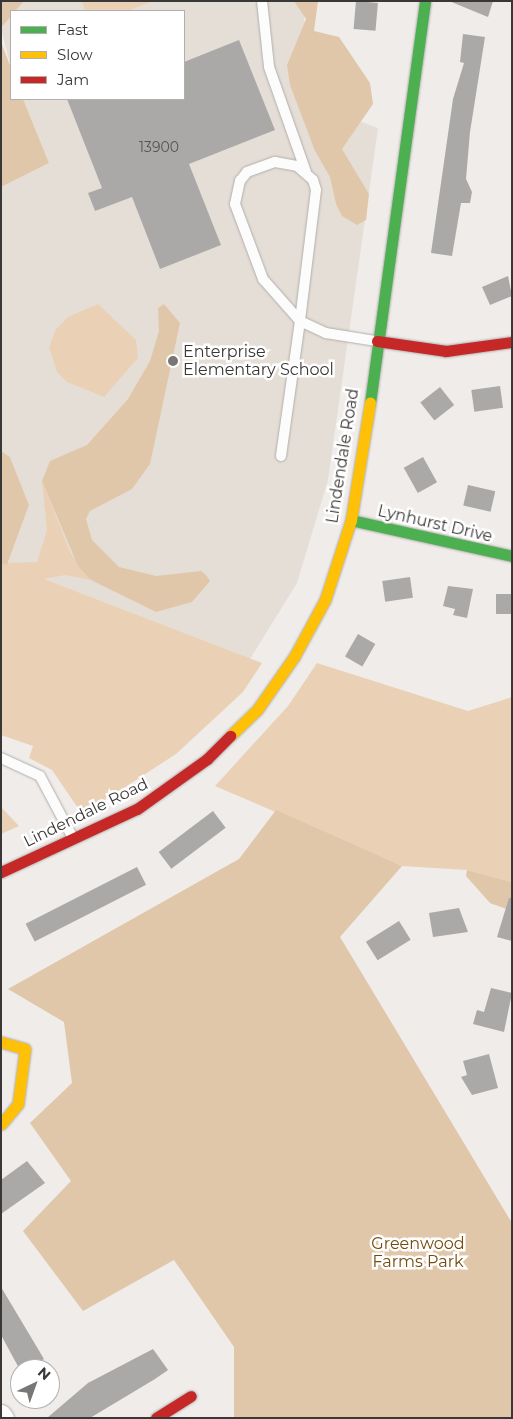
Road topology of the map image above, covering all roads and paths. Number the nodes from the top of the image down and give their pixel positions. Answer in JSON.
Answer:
{"nodes":[{"id":1,"x":262,"y":1,"type":"edge"},
{"id":2,"x":426,"y":1,"type":"edge"},
{"id":3,"x":306,"y":172,"type":"junction"},
{"id":4,"x":300,"y":321,"type":"junction"},
{"id":5,"x":377,"y":341,"type":"junction"},
{"id":6,"x":512,"y":342,"type":"edge"},
{"id":7,"x":282,"y":456,"type":"dead end"},
{"id":8,"x":351,"y":520,"type":"junction"},
{"id":9,"x":512,"y":556,"type":"edge"},
{"id":10,"x":1,"y":758,"type":"edge"},
{"id":11,"x":74,"y":838,"type":"junction"},
{"id":12,"x":1,"y":872,"type":"edge"},
{"id":13,"x":1,"y":1042,"type":"edge"},
{"id":14,"x":1,"y":1124,"type":"edge"},
{"id":15,"x":191,"y":1396,"type":"dead end"},
{"id":16,"x":1,"y":1414,"type":"edge"},
{"id":17,"x":4,"y":1418,"type":"edge"},
{"id":18,"x":156,"y":1418,"type":"edge"}],
"edges":[{"from":1,"to":3,"type":"lane"},
{"from":2,"to":5,"type":"street","name":"Lindendale Road"},
{"from":3,"to":4,"type":"lane"},
{"from":3,"to":4,"type":"lane"},
{"from":4,"to":5,"type":"lane"},
{"from":4,"to":7,"type":"lane"},
{"from":5,"to":6,"type":"street"},
{"from":5,"to":8,"type":"street","name":"Lindendale Road"},
{"from":8,"to":9,"type":"street","name":"Lynhurst Drive"},
{"from":8,"to":11,"type":"street","name":"Lindendale Road"},
{"from":10,"to":11,"type":"lane"},
{"from":11,"to":12,"type":"street","name":"Lindendale Road"},
{"from":13,"to":14,"type":"street"},
{"from":15,"to":18,"type":"street"},
{"from":16,"to":17,"type":"street"}]}
